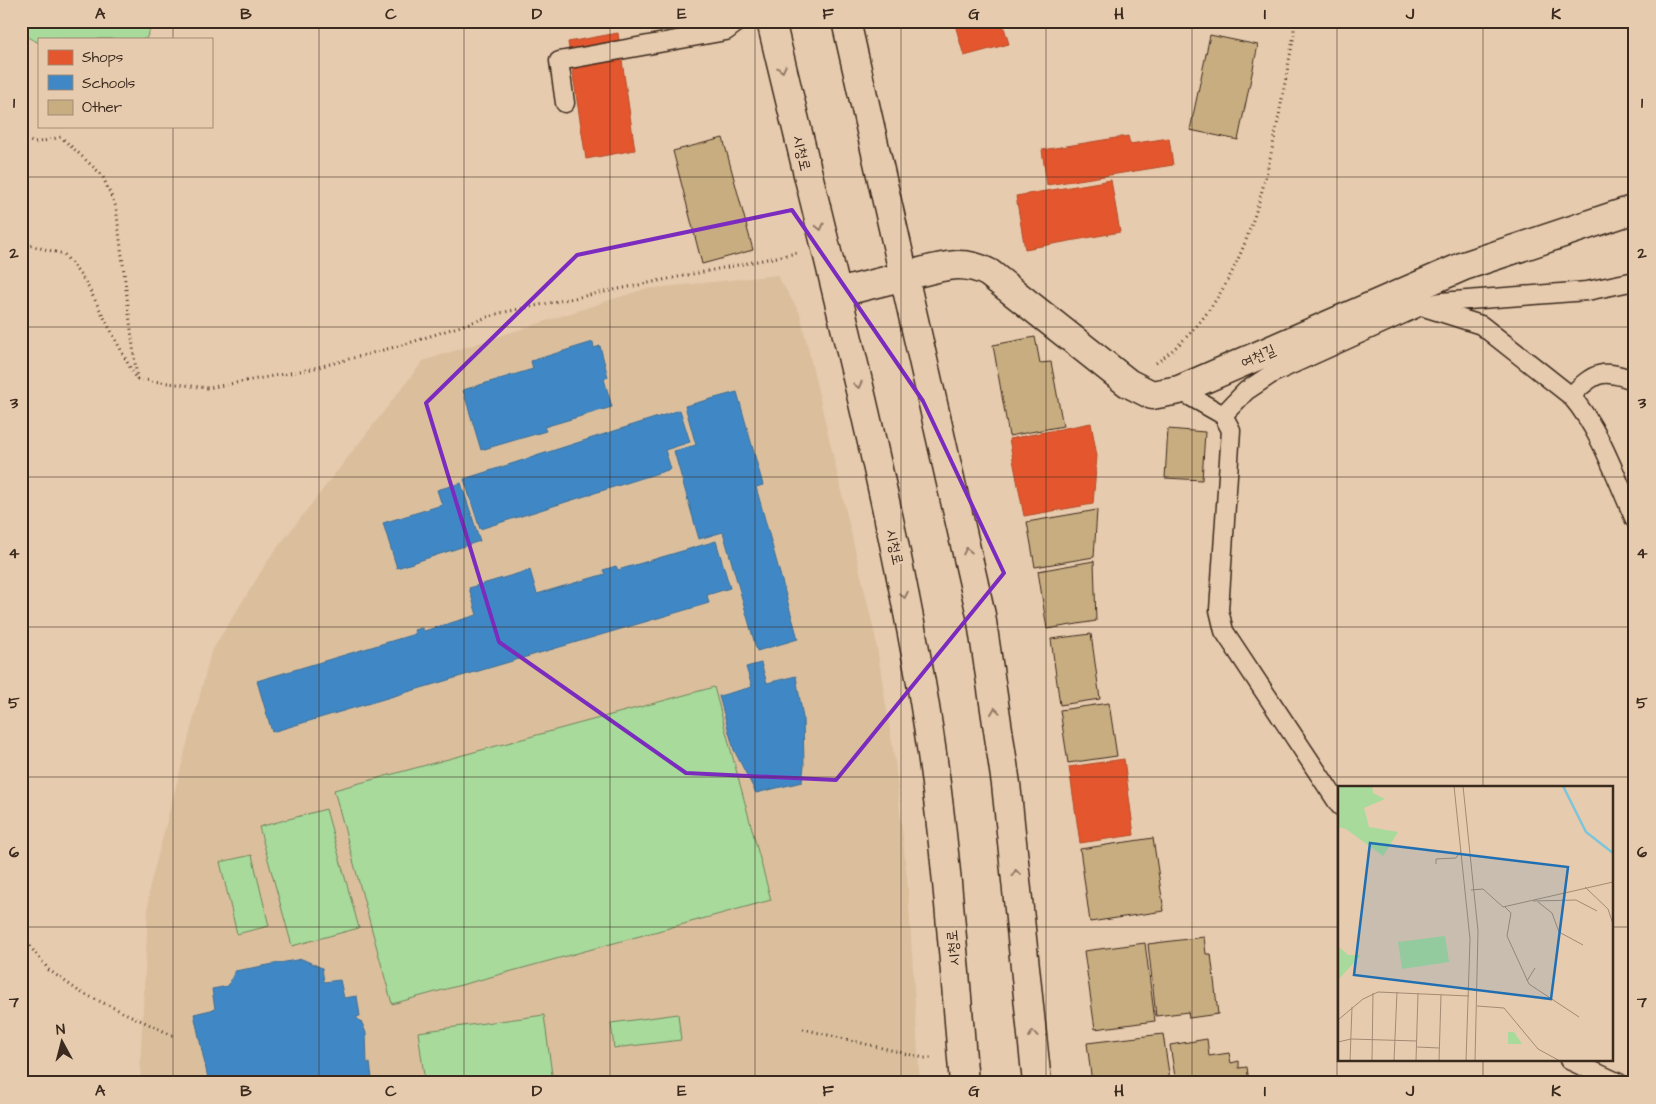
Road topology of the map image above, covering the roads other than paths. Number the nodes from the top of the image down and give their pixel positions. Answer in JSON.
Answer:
{"nodes":[{"id":1,"x":739,"y":21,"type":"edge"},
{"id":2,"x":771,"y":21,"type":"edge"},
{"id":3,"x":846,"y":21,"type":"edge"},
{"id":4,"x":565,"y":103,"type":"dead end"},
{"id":5,"x":1635,"y":209,"type":"edge"},
{"id":6,"x":905,"y":276,"type":"junction"},
{"id":7,"x":1635,"y":282,"type":"edge"},
{"id":8,"x":837,"y":293,"type":"junction"},
{"id":9,"x":1421,"y":306,"type":"junction"},
{"id":10,"x":1635,"y":381,"type":"edge"},
{"id":11,"x":1179,"y":390,"type":"junction"},
{"id":12,"x":1571,"y":396,"type":"junction"},
{"id":13,"x":1223,"y":415,"type":"junction"},
{"id":14,"x":1635,"y":520,"type":"edge"},
{"id":15,"x":1338,"y":803,"type":"edge"},
{"id":16,"x":1573,"y":1062,"type":"edge"},
{"id":17,"x":964,"y":1083,"type":"edge"},
{"id":18,"x":1037,"y":1083,"type":"edge"},
{"id":19,"x":1619,"y":1083,"type":"edge"}],
"edges":[{"from":1,"to":4,"type":"lane"},
{"from":2,"to":8,"type":"street","name":"시청로","one_way":true},
{"from":3,"to":6,"type":"street"},
{"from":5,"to":11,"type":"street","name":"여천길"},
{"from":6,"to":8,"type":"street","name":"여천길"},
{"from":6,"to":11,"type":"street","name":"여천길"},
{"from":18,"to":6,"type":"street","one_way":true},
{"from":7,"to":9,"type":"lane"},
{"from":8,"to":17,"type":"street","name":"시청로","one_way":true},
{"from":9,"to":12,"type":"lane"},
{"from":9,"to":13,"type":"lane"},
{"from":10,"to":12,"type":"lane"},
{"from":11,"to":13,"type":"lane"},
{"from":12,"to":14,"type":"lane"},
{"from":13,"to":15,"type":"lane"},
{"from":16,"to":19,"type":"lane"}]}
